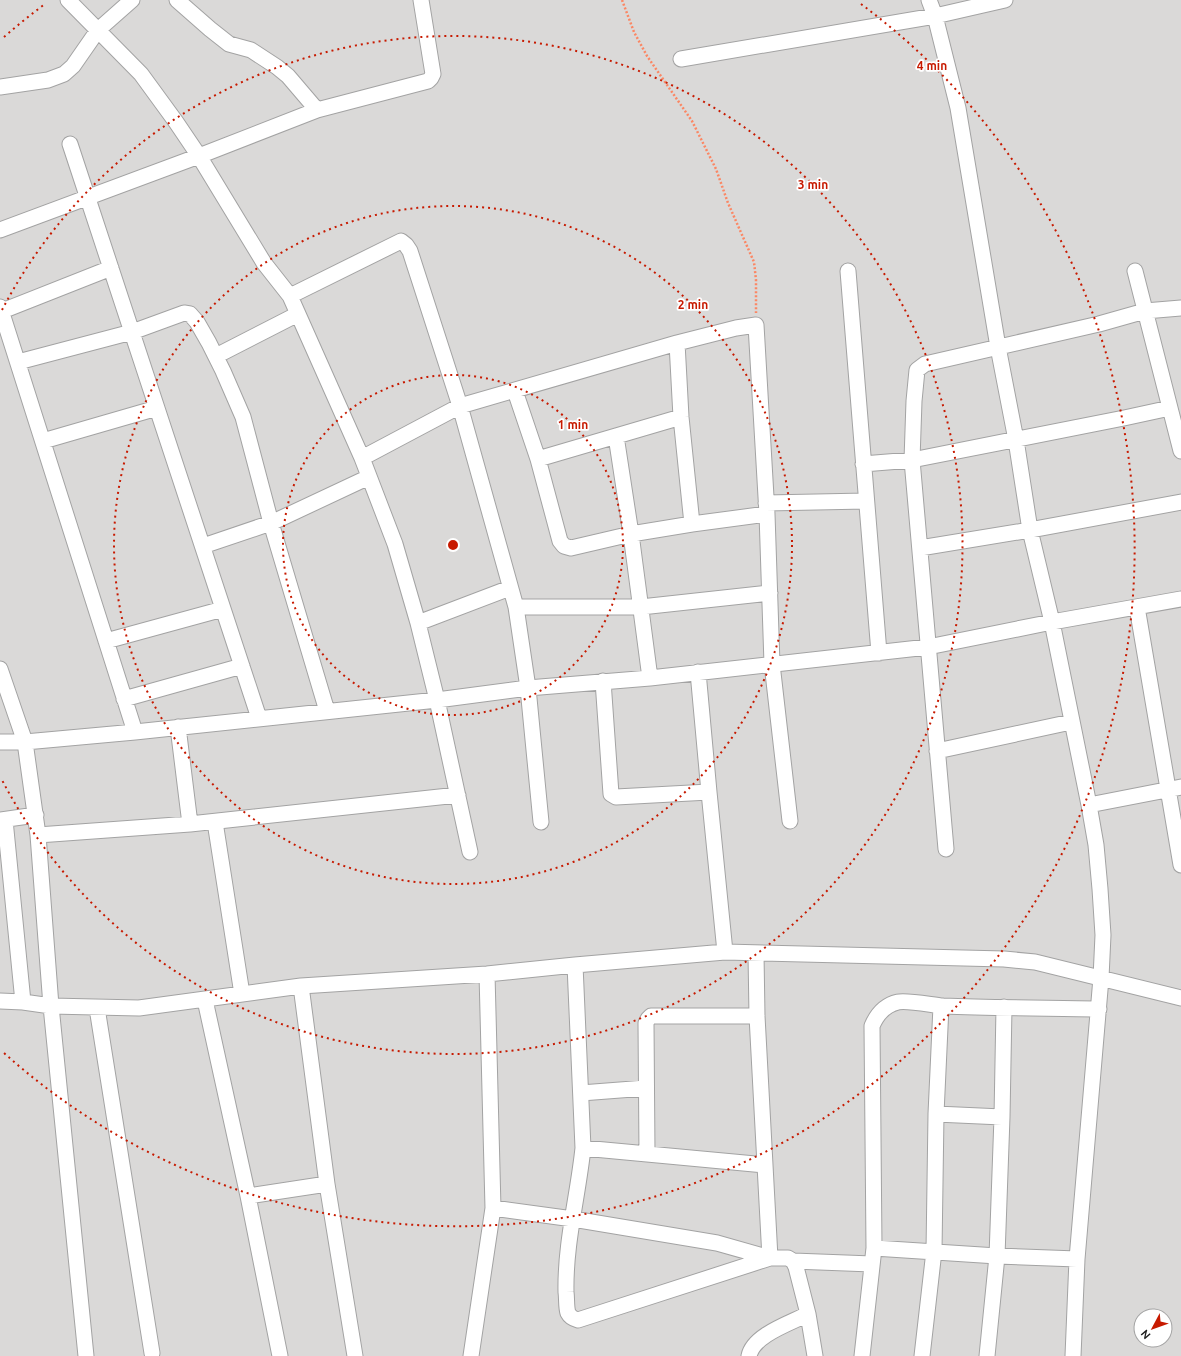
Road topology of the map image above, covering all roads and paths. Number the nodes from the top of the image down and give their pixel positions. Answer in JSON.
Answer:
{"nodes":[{"id":1,"x":68,"y":0,"type":"edge"},
{"id":2,"x":132,"y":0,"type":"edge"},
{"id":3,"x":177,"y":0,"type":"edge"},
{"id":4,"x":421,"y":0,"type":"edge"},
{"id":5,"x":622,"y":0,"type":"edge"},
{"id":6,"x":929,"y":0,"type":"edge"},
{"id":7,"x":1005,"y":0,"type":"edge"},
{"id":8,"x":935,"y":16,"type":"junction"},
{"id":9,"x":98,"y":30,"type":"junction"},
{"id":10,"x":681,"y":59,"type":"dead end"},
{"id":11,"x":0,"y":87,"type":"edge"},
{"id":12,"x":317,"y":110,"type":"junction"},
{"id":13,"x":70,"y":144,"type":"dead end"},
{"id":14,"x":199,"y":156,"type":"junction"},
{"id":15,"x":88,"y":197,"type":"junction"},
{"id":16,"x":0,"y":230,"type":"edge"},
{"id":17,"x":111,"y":268,"type":"junction"},
{"id":18,"x":848,"y":271,"type":"dead end"},
{"id":19,"x":1135,"y":271,"type":"dead end"},
{"id":20,"x":290,"y":296,"type":"junction"},
{"id":21,"x":1181,"y":308,"type":"edge"},
{"id":22,"x":1,"y":309,"type":"edge"},
{"id":23,"x":1145,"y":311,"type":"junction"},
{"id":24,"x":298,"y":314,"type":"junction"},
{"id":25,"x":756,"y":325,"type":"junction"},
{"id":26,"x":132,"y":332,"type":"junction"},
{"id":27,"x":677,"y":343,"type":"junction"},
{"id":28,"x":998,"y":347,"type":"junction"},
{"id":29,"x":216,"y":356,"type":"junction"},
{"id":30,"x":18,"y":362,"type":"junction"},
{"id":31,"x":515,"y":391,"type":"junction"},
{"id":32,"x":460,"y":406,"type":"junction"},
{"id":33,"x":157,"y":408,"type":"junction"},
{"id":34,"x":1170,"y":408,"type":"junction"},
{"id":35,"x":681,"y":417,"type":"junction"},
{"id":36,"x":616,"y":436,"type":"junction"},
{"id":37,"x":1016,"y":440,"type":"junction"},
{"id":38,"x":43,"y":441,"type":"junction"},
{"id":39,"x":1181,"y":451,"type":"edge"},
{"id":40,"x":362,"y":458,"type":"junction"},
{"id":41,"x":538,"y":459,"type":"junction"},
{"id":42,"x":912,"y":460,"type":"junction"},
{"id":43,"x":863,"y":464,"type":"junction"},
{"id":44,"x":369,"y":478,"type":"junction"},
{"id":45,"x":866,"y":502,"type":"junction"},
{"id":46,"x":1181,"y":502,"type":"edge"},
{"id":47,"x":767,"y":509,"type":"junction"},
{"id":48,"x":271,"y":523,"type":"junction"},
{"id":49,"x":692,"y":524,"type":"junction"},
{"id":50,"x":1030,"y":530,"type":"junction"},
{"id":51,"x":632,"y":534,"type":"junction"},
{"id":52,"x":203,"y":546,"type":"junction"},
{"id":53,"x":920,"y":548,"type":"junction"},
{"id":54,"x":510,"y":588,"type":"junction"},
{"id":55,"x":770,"y":593,"type":"junction"},
{"id":56,"x":1181,"y":599,"type":"edge"},
{"id":57,"x":641,"y":607,"type":"junction"},
{"id":58,"x":1137,"y":607,"type":"junction"},
{"id":59,"x":223,"y":608,"type":"junction"},
{"id":60,"x":516,"y":608,"type":"junction"},
{"id":61,"x":1052,"y":622,"type":"junction"},
{"id":62,"x":418,"y":624,"type":"junction"},
{"id":63,"x":106,"y":641,"type":"junction"},
{"id":64,"x":928,"y":647,"type":"junction"},
{"id":65,"x":879,"y":653,"type":"junction"},
{"id":66,"x":772,"y":664,"type":"junction"},
{"id":67,"x":242,"y":666,"type":"junction"},
{"id":68,"x":0,"y":669,"type":"edge"},
{"id":69,"x":698,"y":672,"type":"junction"},
{"id":70,"x":650,"y":678,"type":"junction"},
{"id":71,"x":603,"y":681,"type":"junction"},
{"id":72,"x":528,"y":688,"type":"junction"},
{"id":73,"x":124,"y":698,"type":"junction"},
{"id":74,"x":437,"y":700,"type":"junction"},
{"id":75,"x":327,"y":711,"type":"junction"},
{"id":76,"x":259,"y":718,"type":"junction"},
{"id":77,"x":1071,"y":722,"type":"junction"},
{"id":78,"x":178,"y":727,"type":"junction"},
{"id":79,"x":135,"y":732,"type":"junction"},
{"id":80,"x":0,"y":742,"type":"edge"},
{"id":81,"x":25,"y":742,"type":"junction"},
{"id":82,"x":937,"y":751,"type":"junction"},
{"id":83,"x":1175,"y":788,"type":"edge"},
{"id":84,"x":709,"y":792,"type":"junction"},
{"id":85,"x":458,"y":795,"type":"junction"},
{"id":86,"x":1089,"y":805,"type":"junction"},
{"id":87,"x":36,"y":815,"type":"junction"},
{"id":88,"x":3,"y":820,"type":"edge"},
{"id":89,"x":790,"y":821,"type":"dead end"},
{"id":90,"x":215,"y":822,"type":"junction"},
{"id":91,"x":541,"y":822,"type":"dead end"},
{"id":92,"x":190,"y":824,"type":"junction"},
{"id":93,"x":38,"y":835,"type":"junction"},
{"id":94,"x":946,"y":849,"type":"dead end"},
{"id":95,"x":470,"y":852,"type":"dead end"},
{"id":96,"x":1181,"y":865,"type":"edge"},
{"id":97,"x":725,"y":952,"type":"junction"},
{"id":98,"x":756,"y":954,"type":"junction"},
{"id":99,"x":575,"y":965,"type":"junction"},
{"id":100,"x":487,"y":974,"type":"junction"},
{"id":101,"x":1101,"y":978,"type":"junction"},
{"id":102,"x":301,"y":986,"type":"junction"},
{"id":103,"x":242,"y":994,"type":"junction"},
{"id":104,"x":1181,"y":998,"type":"edge"},
{"id":105,"x":0,"y":1000,"type":"edge"},
{"id":106,"x":205,"y":1000,"type":"junction"},
{"id":107,"x":23,"y":1002,"type":"junction"},
{"id":108,"x":51,"y":1006,"type":"junction"},
{"id":109,"x":941,"y":1006,"type":"junction"},
{"id":110,"x":1004,"y":1007,"type":"junction"},
{"id":111,"x":97,"y":1008,"type":"junction"},
{"id":112,"x":1099,"y":1009,"type":"junction"},
{"id":113,"x":757,"y":1016,"type":"junction"},
{"id":114,"x":646,"y":1088,"type":"junction"},
{"id":115,"x":581,"y":1093,"type":"junction"},
{"id":116,"x":936,"y":1114,"type":"junction"},
{"id":117,"x":1002,"y":1117,"type":"junction"},
{"id":118,"x":583,"y":1148,"type":"junction"},
{"id":119,"x":647,"y":1154,"type":"junction"},
{"id":120,"x":766,"y":1165,"type":"junction"},
{"id":121,"x":327,"y":1184,"type":"junction"},
{"id":122,"x":248,"y":1196,"type":"junction"},
{"id":123,"x":493,"y":1208,"type":"junction"},
{"id":124,"x":573,"y":1219,"type":"junction"},
{"id":125,"x":874,"y":1248,"type":"junction"},
{"id":126,"x":934,"y":1252,"type":"junction"},
{"id":127,"x":998,"y":1256,"type":"junction"},
{"id":128,"x":770,"y":1258,"type":"junction"},
{"id":129,"x":1077,"y":1259,"type":"junction"},
{"id":130,"x":793,"y":1261,"type":"junction"},
{"id":131,"x":872,"y":1264,"type":"junction"},
{"id":132,"x":808,"y":1314,"type":"junction"},
{"id":133,"x":152,"y":1353,"type":"dead end"},
{"id":134,"x":86,"y":1356,"type":"edge"},
{"id":135,"x":280,"y":1356,"type":"edge"},
{"id":136,"x":355,"y":1356,"type":"edge"},
{"id":137,"x":471,"y":1356,"type":"edge"},
{"id":138,"x":749,"y":1356,"type":"edge"},
{"id":139,"x":815,"y":1356,"type":"edge"},
{"id":140,"x":862,"y":1356,"type":"edge"},
{"id":141,"x":922,"y":1356,"type":"edge"},
{"id":142,"x":987,"y":1356,"type":"edge"},
{"id":143,"x":1073,"y":1356,"type":"edge"}],
"edges":[{"from":1,"to":9,"type":"street"},
{"from":2,"to":9,"type":"street"},
{"from":3,"to":12,"type":"street"},
{"from":4,"to":12,"type":"street"},
{"from":5,"to":25,"type":"path"},
{"from":6,"to":8,"type":"street"},
{"from":7,"to":8,"type":"street"},
{"from":8,"to":10,"type":"street"},
{"from":8,"to":28,"type":"street"},
{"from":9,"to":11,"type":"street"},
{"from":9,"to":14,"type":"street"},
{"from":12,"to":14,"type":"street"},
{"from":13,"to":15,"type":"street"},
{"from":14,"to":15,"type":"street"},
{"from":14,"to":20,"type":"street"},
{"from":15,"to":16,"type":"street"},
{"from":15,"to":17,"type":"street"},
{"from":17,"to":22,"type":"street"},
{"from":17,"to":26,"type":"street"},
{"from":18,"to":43,"type":"street"},
{"from":19,"to":23,"type":"street"},
{"from":20,"to":24,"type":"street"},
{"from":20,"to":32,"type":"street"},
{"from":21,"to":23,"type":"street"},
{"from":22,"to":30,"type":"street"},
{"from":23,"to":28,"type":"street"},
{"from":23,"to":34,"type":"street"},
{"from":24,"to":29,"type":"street"},
{"from":24,"to":40,"type":"street"},
{"from":25,"to":27,"type":"street"},
{"from":25,"to":47,"type":"street"},
{"from":26,"to":29,"type":"street"},
{"from":26,"to":30,"type":"street"},
{"from":26,"to":33,"type":"street"},
{"from":27,"to":31,"type":"street"},
{"from":27,"to":35,"type":"street"},
{"from":28,"to":37,"type":"street"},
{"from":28,"to":42,"type":"street"},
{"from":29,"to":48,"type":"street"},
{"from":30,"to":38,"type":"street"},
{"from":31,"to":32,"type":"street"},
{"from":31,"to":41,"type":"street"},
{"from":32,"to":40,"type":"street"},
{"from":32,"to":54,"type":"street"},
{"from":33,"to":38,"type":"street"},
{"from":33,"to":52,"type":"street"},
{"from":34,"to":37,"type":"street"},
{"from":34,"to":39,"type":"street"},
{"from":35,"to":36,"type":"street"},
{"from":35,"to":49,"type":"street"},
{"from":36,"to":41,"type":"street"},
{"from":36,"to":51,"type":"street"},
{"from":37,"to":42,"type":"street"},
{"from":37,"to":50,"type":"street"},
{"from":38,"to":63,"type":"street"},
{"from":40,"to":44,"type":"street"},
{"from":41,"to":51,"type":"street"},
{"from":42,"to":43,"type":"street"},
{"from":42,"to":53,"type":"street"},
{"from":43,"to":45,"type":"street"},
{"from":44,"to":48,"type":"street"},
{"from":44,"to":62,"type":"street"},
{"from":45,"to":47,"type":"street"},
{"from":45,"to":65,"type":"street"},
{"from":46,"to":50,"type":"street"},
{"from":47,"to":49,"type":"street"},
{"from":47,"to":55,"type":"street"},
{"from":48,"to":52,"type":"street"},
{"from":48,"to":75,"type":"street"},
{"from":49,"to":51,"type":"street"},
{"from":50,"to":53,"type":"street"},
{"from":50,"to":61,"type":"street"},
{"from":51,"to":57,"type":"street"},
{"from":52,"to":59,"type":"street"},
{"from":53,"to":64,"type":"street"},
{"from":54,"to":60,"type":"street"},
{"from":54,"to":62,"type":"street"},
{"from":55,"to":57,"type":"street"},
{"from":55,"to":66,"type":"street"},
{"from":56,"to":58,"type":"street"},
{"from":57,"to":60,"type":"street"},
{"from":57,"to":70,"type":"street"},
{"from":58,"to":61,"type":"street"},
{"from":58,"to":83,"type":"street"},
{"from":59,"to":63,"type":"street"},
{"from":59,"to":67,"type":"street"},
{"from":60,"to":72,"type":"street"},
{"from":61,"to":64,"type":"street"},
{"from":61,"to":77,"type":"street"},
{"from":62,"to":74,"type":"street"},
{"from":63,"to":73,"type":"street"},
{"from":64,"to":65,"type":"street"},
{"from":64,"to":82,"type":"street"},
{"from":65,"to":66,"type":"street"},
{"from":66,"to":69,"type":"street"},
{"from":66,"to":89,"type":"street"},
{"from":67,"to":73,"type":"street"},
{"from":67,"to":76,"type":"street"},
{"from":68,"to":81,"type":"street"},
{"from":69,"to":70,"type":"street"},
{"from":69,"to":84,"type":"street"},
{"from":70,"to":71,"type":"street"},
{"from":71,"to":72,"type":"street"},
{"from":71,"to":84,"type":"street"},
{"from":72,"to":74,"type":"street"},
{"from":72,"to":91,"type":"street"},
{"from":73,"to":79,"type":"street"},
{"from":74,"to":75,"type":"street"},
{"from":74,"to":85,"type":"street"},
{"from":75,"to":76,"type":"street"},
{"from":76,"to":78,"type":"street"},
{"from":77,"to":82,"type":"street"},
{"from":77,"to":86,"type":"street"},
{"from":78,"to":79,"type":"street"},
{"from":78,"to":92,"type":"street"},
{"from":79,"to":81,"type":"street"},
{"from":80,"to":81,"type":"street"},
{"from":81,"to":87,"type":"street"},
{"from":82,"to":94,"type":"street"},
{"from":83,"to":86,"type":"street"},
{"from":83,"to":96,"type":"street"},
{"from":84,"to":97,"type":"street"},
{"from":85,"to":90,"type":"street"},
{"from":85,"to":95,"type":"street"},
{"from":86,"to":101,"type":"street"},
{"from":87,"to":88,"type":"street"},
{"from":87,"to":93,"type":"street"},
{"from":88,"to":107,"type":"street"},
{"from":90,"to":92,"type":"street"},
{"from":90,"to":103,"type":"street"},
{"from":92,"to":93,"type":"street"},
{"from":93,"to":108,"type":"street"},
{"from":97,"to":98,"type":"street"},
{"from":97,"to":99,"type":"street"},
{"from":98,"to":101,"type":"street"},
{"from":98,"to":113,"type":"street"},
{"from":99,"to":100,"type":"street"},
{"from":99,"to":115,"type":"street"},
{"from":100,"to":102,"type":"street"},
{"from":100,"to":123,"type":"street"},
{"from":101,"to":104,"type":"street"},
{"from":101,"to":112,"type":"street"},
{"from":102,"to":103,"type":"street"},
{"from":102,"to":121,"type":"street"},
{"from":103,"to":106,"type":"street"},
{"from":105,"to":107,"type":"street"},
{"from":106,"to":111,"type":"street"},
{"from":106,"to":122,"type":"street"},
{"from":107,"to":108,"type":"street"},
{"from":108,"to":111,"type":"street"},
{"from":108,"to":134,"type":"street"},
{"from":109,"to":110,"type":"street"},
{"from":109,"to":116,"type":"street"},
{"from":109,"to":125,"type":"street"},
{"from":110,"to":112,"type":"street"},
{"from":110,"to":117,"type":"street"},
{"from":111,"to":133,"type":"street"},
{"from":112,"to":129,"type":"street"},
{"from":113,"to":114,"type":"street"},
{"from":113,"to":120,"type":"street"},
{"from":114,"to":115,"type":"street"},
{"from":114,"to":119,"type":"street"},
{"from":115,"to":118,"type":"street"},
{"from":116,"to":117,"type":"street"},
{"from":116,"to":126,"type":"street"},
{"from":117,"to":127,"type":"street"},
{"from":118,"to":119,"type":"street"},
{"from":118,"to":124,"type":"street"},
{"from":119,"to":120,"type":"street"},
{"from":120,"to":128,"type":"street"},
{"from":121,"to":122,"type":"street"},
{"from":121,"to":136,"type":"street"},
{"from":122,"to":135,"type":"street"},
{"from":123,"to":124,"type":"street"},
{"from":123,"to":137,"type":"street"},
{"from":124,"to":128,"type":"street"},
{"from":124,"to":128,"type":"street"},
{"from":125,"to":126,"type":"street"},
{"from":125,"to":131,"type":"street"},
{"from":126,"to":127,"type":"street"},
{"from":126,"to":141,"type":"street"},
{"from":127,"to":129,"type":"street"},
{"from":127,"to":142,"type":"street"},
{"from":128,"to":130,"type":"street"},
{"from":129,"to":143,"type":"street"},
{"from":130,"to":131,"type":"street"},
{"from":130,"to":132,"type":"street"},
{"from":131,"to":140,"type":"street"},
{"from":132,"to":138,"type":"street"},
{"from":132,"to":139,"type":"street"}]}
